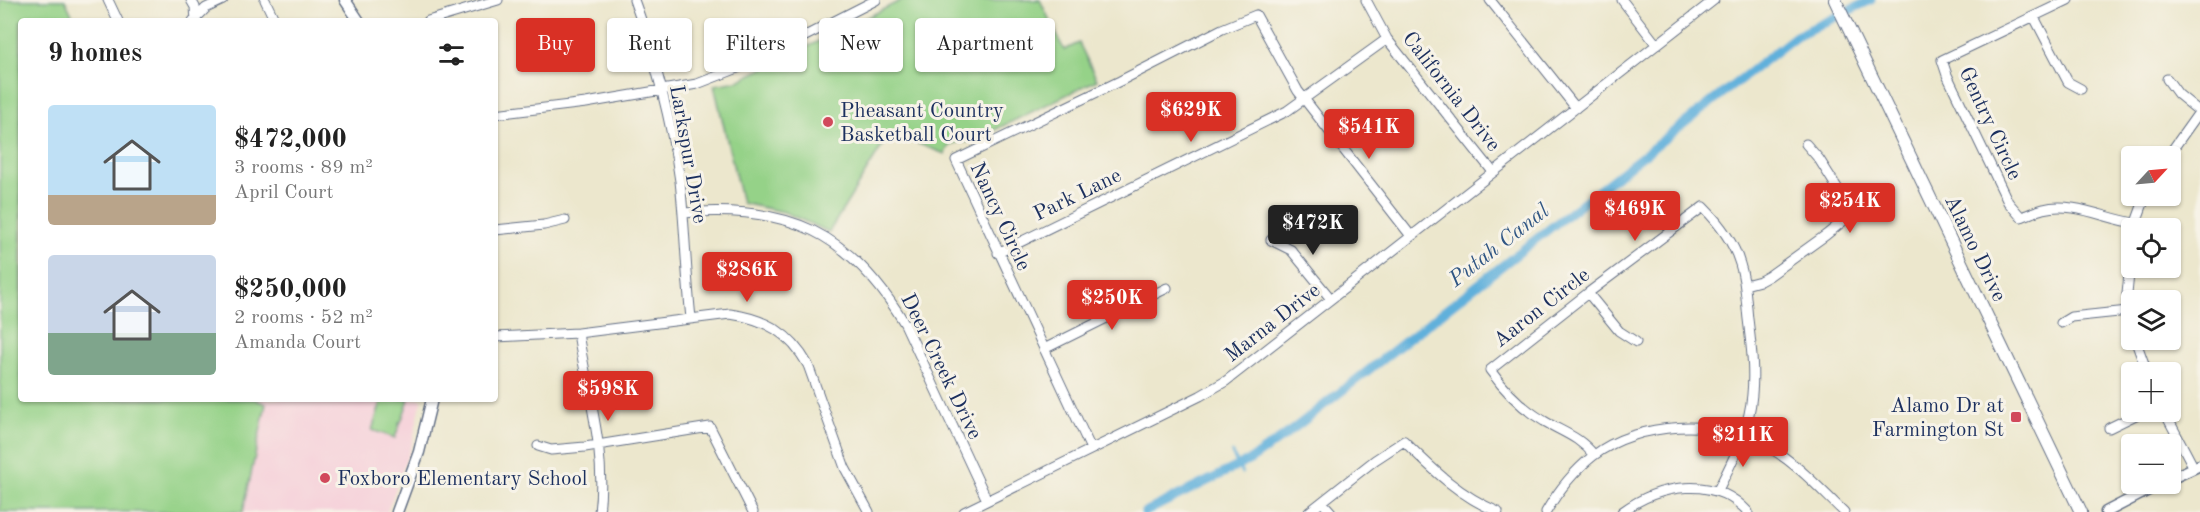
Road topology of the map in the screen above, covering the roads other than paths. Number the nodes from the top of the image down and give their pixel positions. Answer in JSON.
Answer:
{"nodes":[{"id":1,"x":108,"y":0,"type":"edge"},
{"id":2,"x":191,"y":0,"type":"edge"},
{"id":3,"x":223,"y":0,"type":"edge"},
{"id":4,"x":265,"y":0,"type":"edge"},
{"id":5,"x":345,"y":0,"type":"edge"},
{"id":6,"x":498,"y":0,"type":"edge"},
{"id":7,"x":634,"y":0,"type":"edge"},
{"id":8,"x":876,"y":0,"type":"edge"},
{"id":9,"x":1366,"y":0,"type":"edge"},
{"id":10,"x":1490,"y":0,"type":"edge"},
{"id":11,"x":1622,"y":0,"type":"edge"},
{"id":12,"x":1714,"y":0,"type":"edge"},
{"id":13,"x":2068,"y":0,"type":"edge"},
{"id":14,"x":1837,"y":4,"type":"edge"},
{"id":15,"x":2034,"y":17,"type":"junction"},
{"id":16,"x":117,"y":18,"type":"edge"},
{"id":17,"x":195,"y":18,"type":"edge"},
{"id":18,"x":197,"y":18,"type":"edge"},
{"id":19,"x":274,"y":18,"type":"edge"},
{"id":20,"x":357,"y":18,"type":"edge"},
{"id":21,"x":438,"y":18,"type":"edge"},
{"id":22,"x":1387,"y":39,"type":"junction"},
{"id":23,"x":1656,"y":44,"type":"junction"},
{"id":24,"x":2167,"y":79,"type":"dead end"},
{"id":25,"x":2081,"y":89,"type":"dead end"},
{"id":26,"x":661,"y":91,"type":"junction"},
{"id":27,"x":1305,"y":100,"type":"junction"},
{"id":28,"x":1576,"y":108,"type":"junction"},
{"id":29,"x":2200,"y":112,"type":"edge"},
{"id":30,"x":498,"y":114,"type":"edge"},
{"id":31,"x":1806,"y":144,"type":"dead end"},
{"id":32,"x":2175,"y":146,"type":"edge"},
{"id":33,"x":1493,"y":172,"type":"junction"},
{"id":34,"x":683,"y":213,"type":"junction"},
{"id":35,"x":565,"y":220,"type":"dead end"},
{"id":36,"x":2121,"y":221,"type":"edge"},
{"id":37,"x":498,"y":230,"type":"edge"},
{"id":38,"x":1411,"y":237,"type":"junction"},
{"id":39,"x":1271,"y":240,"type":"dead end"},
{"id":40,"x":998,"y":253,"type":"junction"},
{"id":41,"x":1745,"y":285,"type":"junction"},
{"id":42,"x":1167,"y":288,"type":"dead end"},
{"id":43,"x":1588,"y":293,"type":"junction"},
{"id":44,"x":1331,"y":299,"type":"junction"},
{"id":45,"x":2121,"y":312,"type":"edge"},
{"id":46,"x":692,"y":318,"type":"junction"},
{"id":47,"x":2061,"y":323,"type":"dead end"},
{"id":48,"x":578,"y":333,"type":"junction"},
{"id":49,"x":498,"y":337,"type":"edge"},
{"id":50,"x":1636,"y":342,"type":"dead end"},
{"id":51,"x":1044,"y":349,"type":"junction"},
{"id":52,"x":431,"y":402,"type":"edge"},
{"id":53,"x":2121,"y":422,"type":"edge"},
{"id":54,"x":2171,"y":422,"type":"edge"},
{"id":55,"x":2109,"y":428,"type":"dead end"},
{"id":56,"x":1743,"y":435,"type":"junction"},
{"id":57,"x":538,"y":446,"type":"dead end"},
{"id":58,"x":599,"y":446,"type":"junction"},
{"id":59,"x":1091,"y":449,"type":"junction"},
{"id":60,"x":1594,"y":455,"type":"junction"},
{"id":61,"x":2197,"y":466,"type":"edge"},
{"id":62,"x":2181,"y":474,"type":"edge"},
{"id":63,"x":1718,"y":490,"type":"junction"},
{"id":64,"x":2141,"y":494,"type":"edge"},
{"id":65,"x":987,"y":500,"type":"junction"},
{"id":66,"x":1322,"y":502,"type":"junction"},
{"id":67,"x":397,"y":512,"type":"edge"},
{"id":68,"x":599,"y":512,"type":"edge"},
{"id":69,"x":753,"y":512,"type":"edge"},
{"id":70,"x":869,"y":512,"type":"edge"},
{"id":71,"x":963,"y":512,"type":"edge"},
{"id":72,"x":1309,"y":512,"type":"edge"},
{"id":73,"x":1331,"y":512,"type":"edge"},
{"id":74,"x":1498,"y":512,"type":"edge"},
{"id":75,"x":1546,"y":512,"type":"edge"},
{"id":76,"x":1622,"y":512,"type":"edge"},
{"id":77,"x":1748,"y":512,"type":"edge"},
{"id":78,"x":1844,"y":512,"type":"edge"},
{"id":79,"x":2081,"y":512,"type":"edge"},
{"id":80,"x":2106,"y":512,"type":"edge"}],
"edges":[{"from":1,"to":16,"type":"street"},
{"from":2,"to":17,"type":"street"},
{"from":3,"to":18,"type":"street"},
{"from":4,"to":19,"type":"street"},
{"from":5,"to":20,"type":"street"},
{"from":6,"to":21,"type":"street"},
{"from":7,"to":26,"type":"street","name":"Larkspur Drive"},
{"from":8,"to":26,"type":"street"},
{"from":9,"to":22,"type":"street","name":"California Drive"},
{"from":10,"to":28,"type":"street"},
{"from":11,"to":23,"type":"street"},
{"from":12,"to":23,"type":"street","name":"Marna Drive"},
{"from":13,"to":15,"type":"street","name":"Gentry Circle"},
{"from":14,"to":79,"type":"main road","name":"Alamo Drive"},
{"from":15,"to":25,"type":"street"},
{"from":15,"to":36,"type":"street","name":"Gentry Circle"},
{"from":22,"to":27,"type":"street","name":"Park Lane"},
{"from":22,"to":33,"type":"street","name":"California Drive"},
{"from":23,"to":28,"type":"street","name":"Marna Drive"},
{"from":24,"to":29,"type":"street"},
{"from":26,"to":30,"type":"street"},
{"from":26,"to":34,"type":"street","name":"Larkspur Drive"},
{"from":27,"to":38,"type":"street"},
{"from":27,"to":40,"type":"street","name":"Park Lane"},
{"from":27,"to":40,"type":"street","name":"Nancy Circle"},
{"from":28,"to":33,"type":"street","name":"Marna Drive"},
{"from":29,"to":32,"type":"street"},
{"from":31,"to":41,"type":"street"},
{"from":33,"to":38,"type":"street","name":"Marna Drive"},
{"from":34,"to":46,"type":"street","name":"Larkspur Drive"},
{"from":34,"to":65,"type":"street","name":"Deer Creek Drive"},
{"from":35,"to":37,"type":"street"},
{"from":38,"to":44,"type":"street","name":"Marna Drive"},
{"from":39,"to":44,"type":"street"},
{"from":40,"to":51,"type":"street","name":"Nancy Circle"},
{"from":41,"to":43,"type":"street","name":"Aaron Circle"},
{"from":41,"to":56,"type":"street","name":"Aaron Circle"},
{"from":42,"to":51,"type":"street"},
{"from":43,"to":50,"type":"street"},
{"from":43,"to":60,"type":"street","name":"Aaron Circle"},
{"from":44,"to":59,"type":"street","name":"Marna Drive"},
{"from":45,"to":47,"type":"street"},
{"from":46,"to":48,"type":"street"},
{"from":46,"to":70,"type":"street"},
{"from":48,"to":49,"type":"street"},
{"from":48,"to":58,"type":"street"},
{"from":51,"to":59,"type":"street","name":"Nancy Circle"},
{"from":52,"to":67,"type":"street"},
{"from":53,"to":55,"type":"street"},
{"from":54,"to":61,"type":"street"},
{"from":56,"to":60,"type":"street"},
{"from":56,"to":63,"type":"street","name":"Aaron Circle"},
{"from":56,"to":78,"type":"street"},
{"from":57,"to":58,"type":"street"},
{"from":58,"to":68,"type":"street"},
{"from":58,"to":69,"type":"street"},
{"from":59,"to":65,"type":"street","name":"Marna Drive"},
{"from":60,"to":75,"type":"street"},
{"from":61,"to":62,"type":"street"},
{"from":63,"to":76,"type":"street"},
{"from":63,"to":77,"type":"street"},
{"from":64,"to":80,"type":"street"},
{"from":65,"to":71,"type":"street","name":"Marna Drive"},
{"from":66,"to":72,"type":"street"},
{"from":66,"to":73,"type":"street"},
{"from":66,"to":74,"type":"street"}]}
